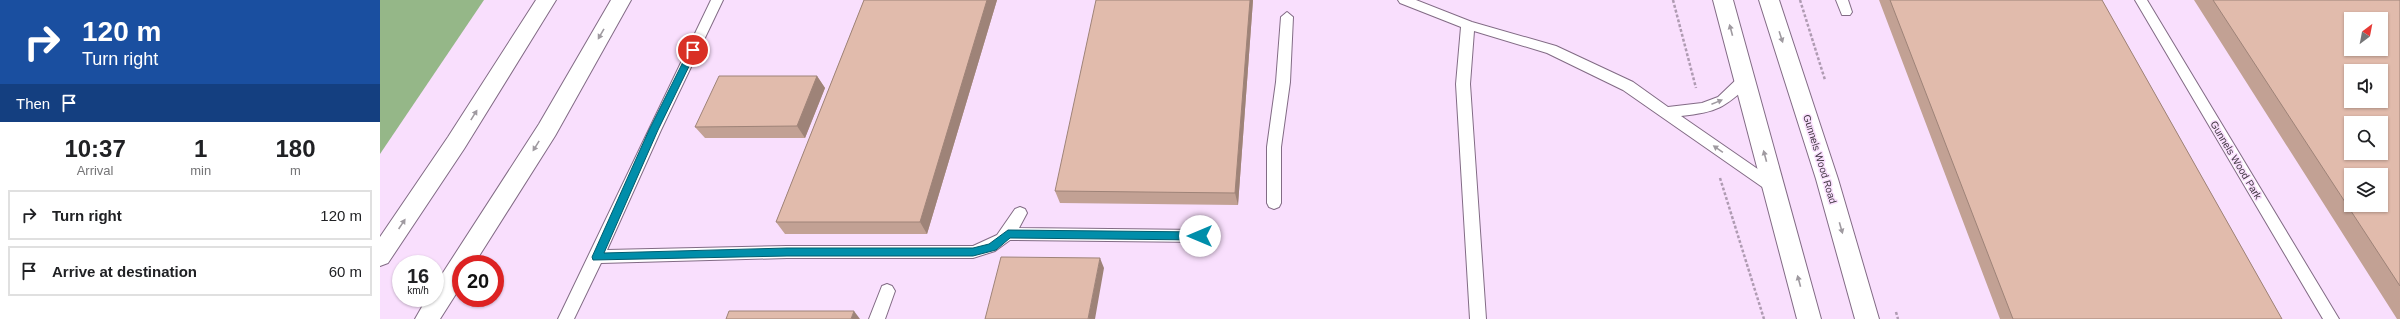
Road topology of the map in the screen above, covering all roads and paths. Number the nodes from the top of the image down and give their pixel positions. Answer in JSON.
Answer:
{"nodes":[{"id":1,"x":546,"y":0,"type":"edge"},
{"id":2,"x":620,"y":0,"type":"edge"},
{"id":3,"x":717,"y":0,"type":"edge"},
{"id":4,"x":1404,"y":0,"type":"edge"},
{"id":5,"x":1723,"y":0,"type":"edge"},
{"id":6,"x":1769,"y":0,"type":"edge"},
{"id":7,"x":2141,"y":0,"type":"edge"},
{"id":8,"x":1288,"y":17,"type":"dead end"},
{"id":9,"x":1468,"y":25,"type":"junction"},
{"id":10,"x":1745,"y":80,"type":"junction"},
{"id":11,"x":1666,"y":112,"type":"junction"},
{"id":12,"x":1773,"y":187,"type":"junction"},
{"id":13,"x":1274,"y":203,"type":"dead end"},
{"id":14,"x":1020,"y":213,"type":"dead end"},
{"id":15,"x":1008,"y":234,"type":"junction"},
{"id":16,"x":1200,"y":236,"type":"dead end"},
{"id":17,"x":467,"y":255,"type":"edge"},
{"id":18,"x":380,"y":256,"type":"edge"},
{"id":19,"x":597,"y":257,"type":"junction"},
{"id":20,"x":452,"y":278,"type":"edge"},
{"id":21,"x":887,"y":291,"type":"dead end"},
{"id":22,"x":426,"y":319,"type":"edge"},
{"id":23,"x":566,"y":319,"type":"edge"},
{"id":24,"x":877,"y":319,"type":"edge"},
{"id":25,"x":1478,"y":319,"type":"edge"},
{"id":26,"x":1809,"y":319,"type":"edge"},
{"id":27,"x":1867,"y":319,"type":"edge"},
{"id":28,"x":2331,"y":319,"type":"edge"}],
"edges":[{"from":18,"to":1,"type":"main road","one_way":true},
{"from":2,"to":17,"type":"main road","one_way":true},
{"from":3,"to":19,"type":"lane"},
{"from":4,"to":9,"type":"lane"},
{"from":10,"to":5,"type":"main road","one_way":true},
{"from":6,"to":27,"type":"main road","name":"Gunnels Wood Road","one_way":true},
{"from":7,"to":28,"type":"lane","name":"Gunnels Wood Park"},
{"from":8,"to":13,"type":"lane"},
{"from":9,"to":11,"type":"lane"},
{"from":9,"to":25,"type":"lane"},
{"from":11,"to":10,"type":"lane","one_way":true},
{"from":12,"to":10,"type":"main road","one_way":true},
{"from":12,"to":11,"type":"lane","one_way":true},
{"from":26,"to":12,"type":"main road","one_way":true},
{"from":14,"to":15,"type":"lane"},
{"from":15,"to":16,"type":"lane"},
{"from":15,"to":19,"type":"lane"},
{"from":19,"to":23,"type":"lane"},
{"from":20,"to":22,"type":"main road"},
{"from":21,"to":24,"type":"lane"}]}
